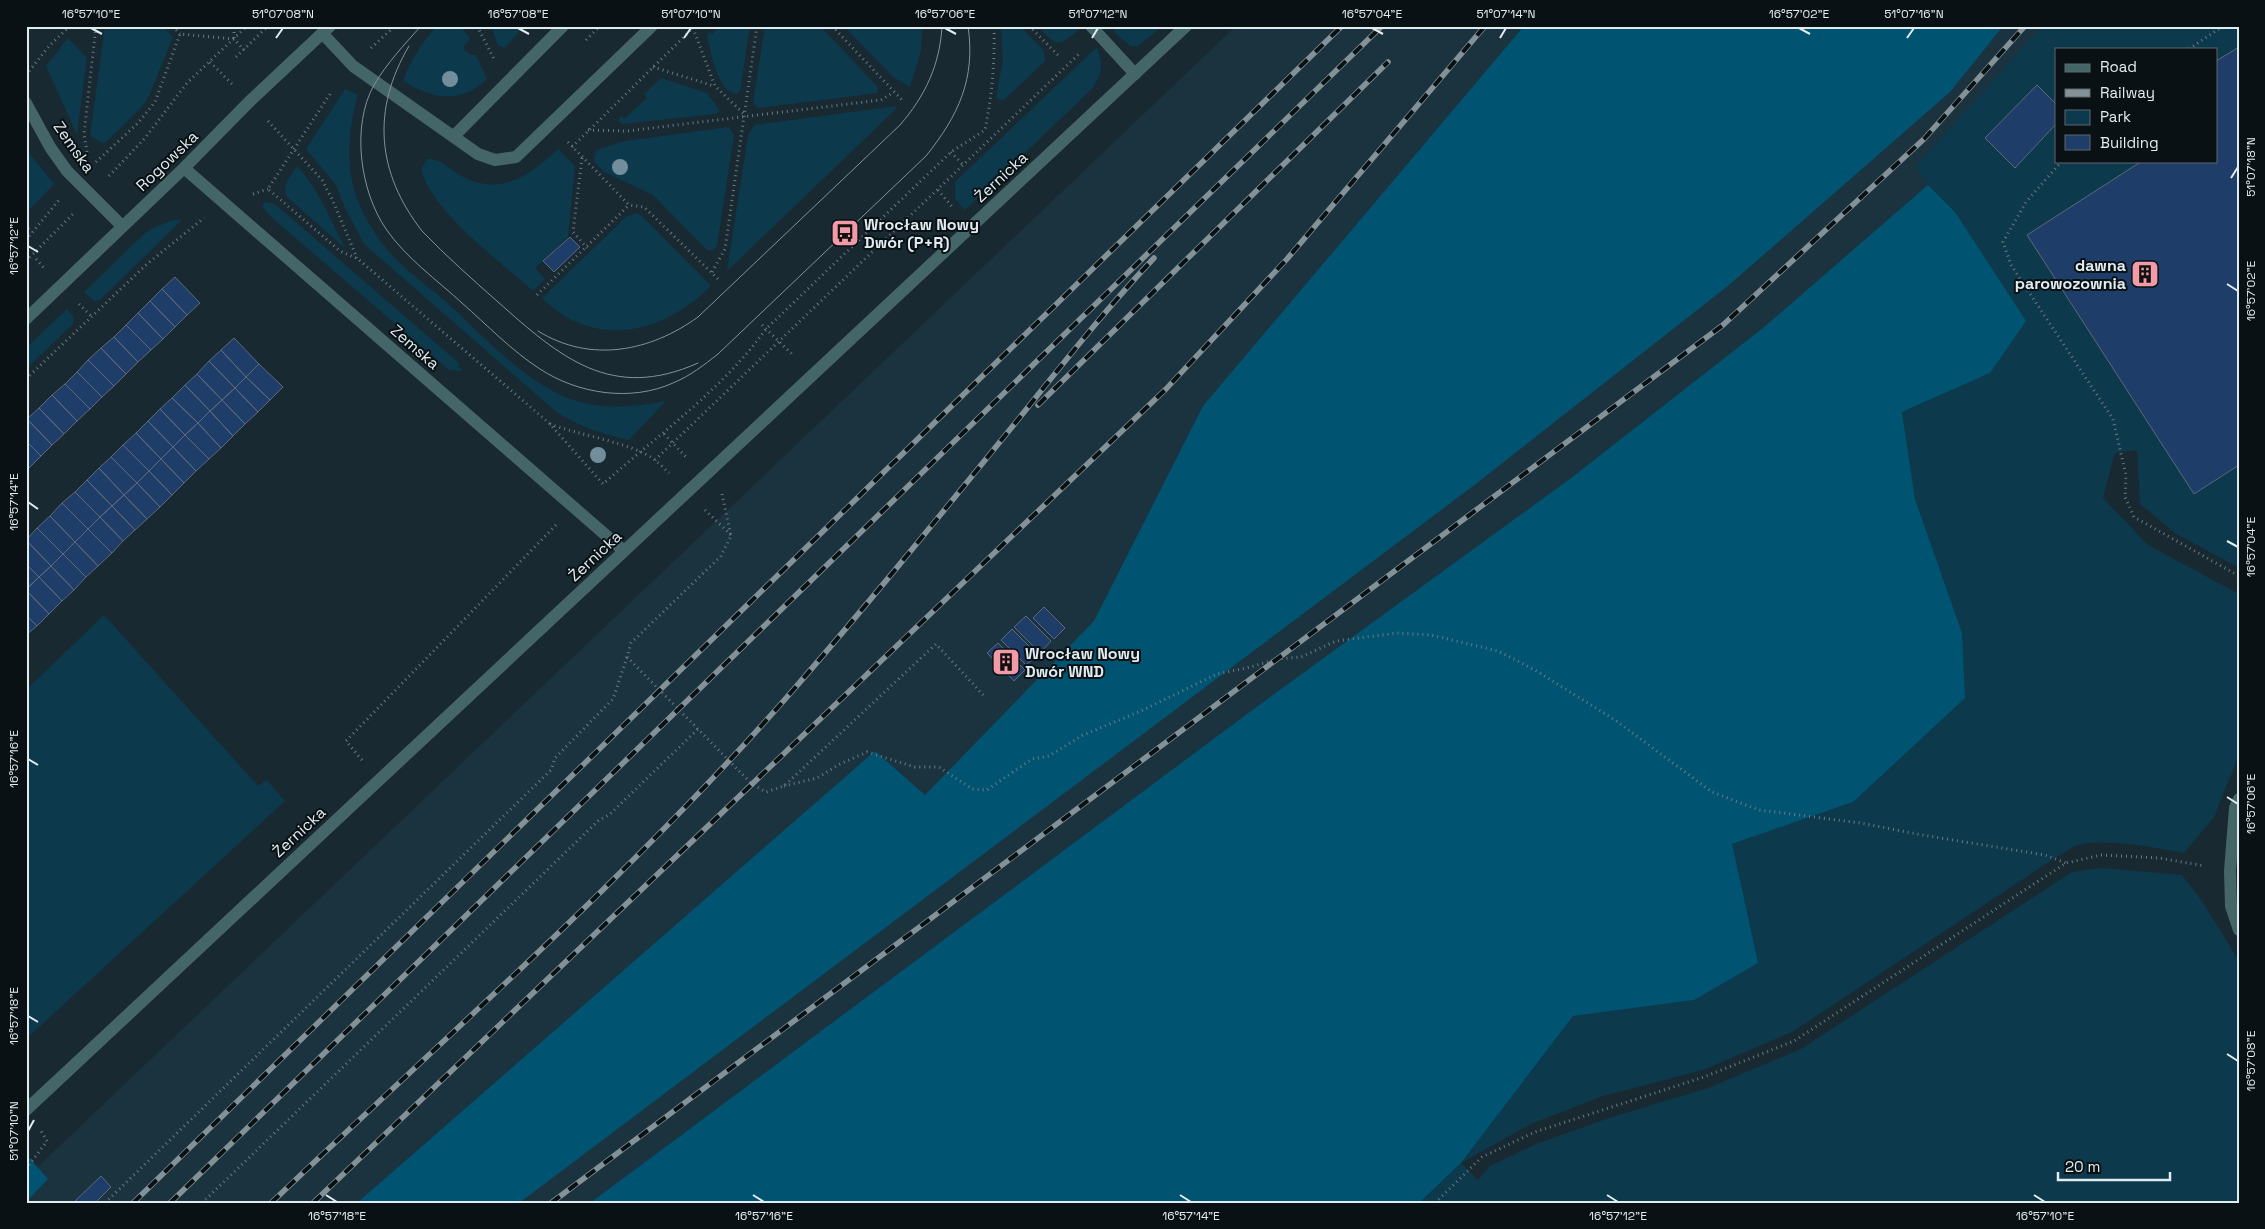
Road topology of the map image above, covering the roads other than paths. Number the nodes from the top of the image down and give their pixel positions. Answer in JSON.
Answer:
{"nodes":[{"id":1,"x":563,"y":26,"type":"edge"},
{"id":2,"x":652,"y":26,"type":"edge"},
{"id":3,"x":1186,"y":26,"type":"edge"},
{"id":4,"x":326,"y":30,"type":"edge"},
{"id":5,"x":1095,"y":30,"type":"edge"},
{"id":6,"x":1135,"y":74,"type":"junction"},
{"id":7,"x":26,"y":103,"type":"edge"},
{"id":8,"x":454,"y":136,"type":"junction"},
{"id":9,"x":184,"y":168,"type":"junction"},
{"id":10,"x":122,"y":226,"type":"junction"},
{"id":11,"x":26,"y":319,"type":"edge"},
{"id":12,"x":624,"y":551,"type":"junction"},
{"id":13,"x":2239,"y":799,"type":"edge"},
{"id":14,"x":2239,"y":930,"type":"edge"},
{"id":15,"x":27,"y":1109,"type":"edge"}],
"edges":[{"from":1,"to":8,"type":"street"},
{"from":2,"to":8,"type":"street"},
{"from":3,"to":6,"type":"street","name":"Żernicka"},
{"from":4,"to":8,"type":"street"},
{"from":4,"to":9,"type":"street","name":"Rogowska"},
{"from":5,"to":6,"type":"street"},
{"from":6,"to":12,"type":"street","name":"Żernicka"},
{"from":7,"to":10,"type":"street","name":"Zemska"},
{"from":9,"to":10,"type":"street","name":"Rogowska"},
{"from":9,"to":12,"type":"street","name":"Zemska"},
{"from":10,"to":11,"type":"street","name":"Rogowska"},
{"from":12,"to":15,"type":"street","name":"Żernicka"},
{"from":13,"to":14,"type":"street"}]}
